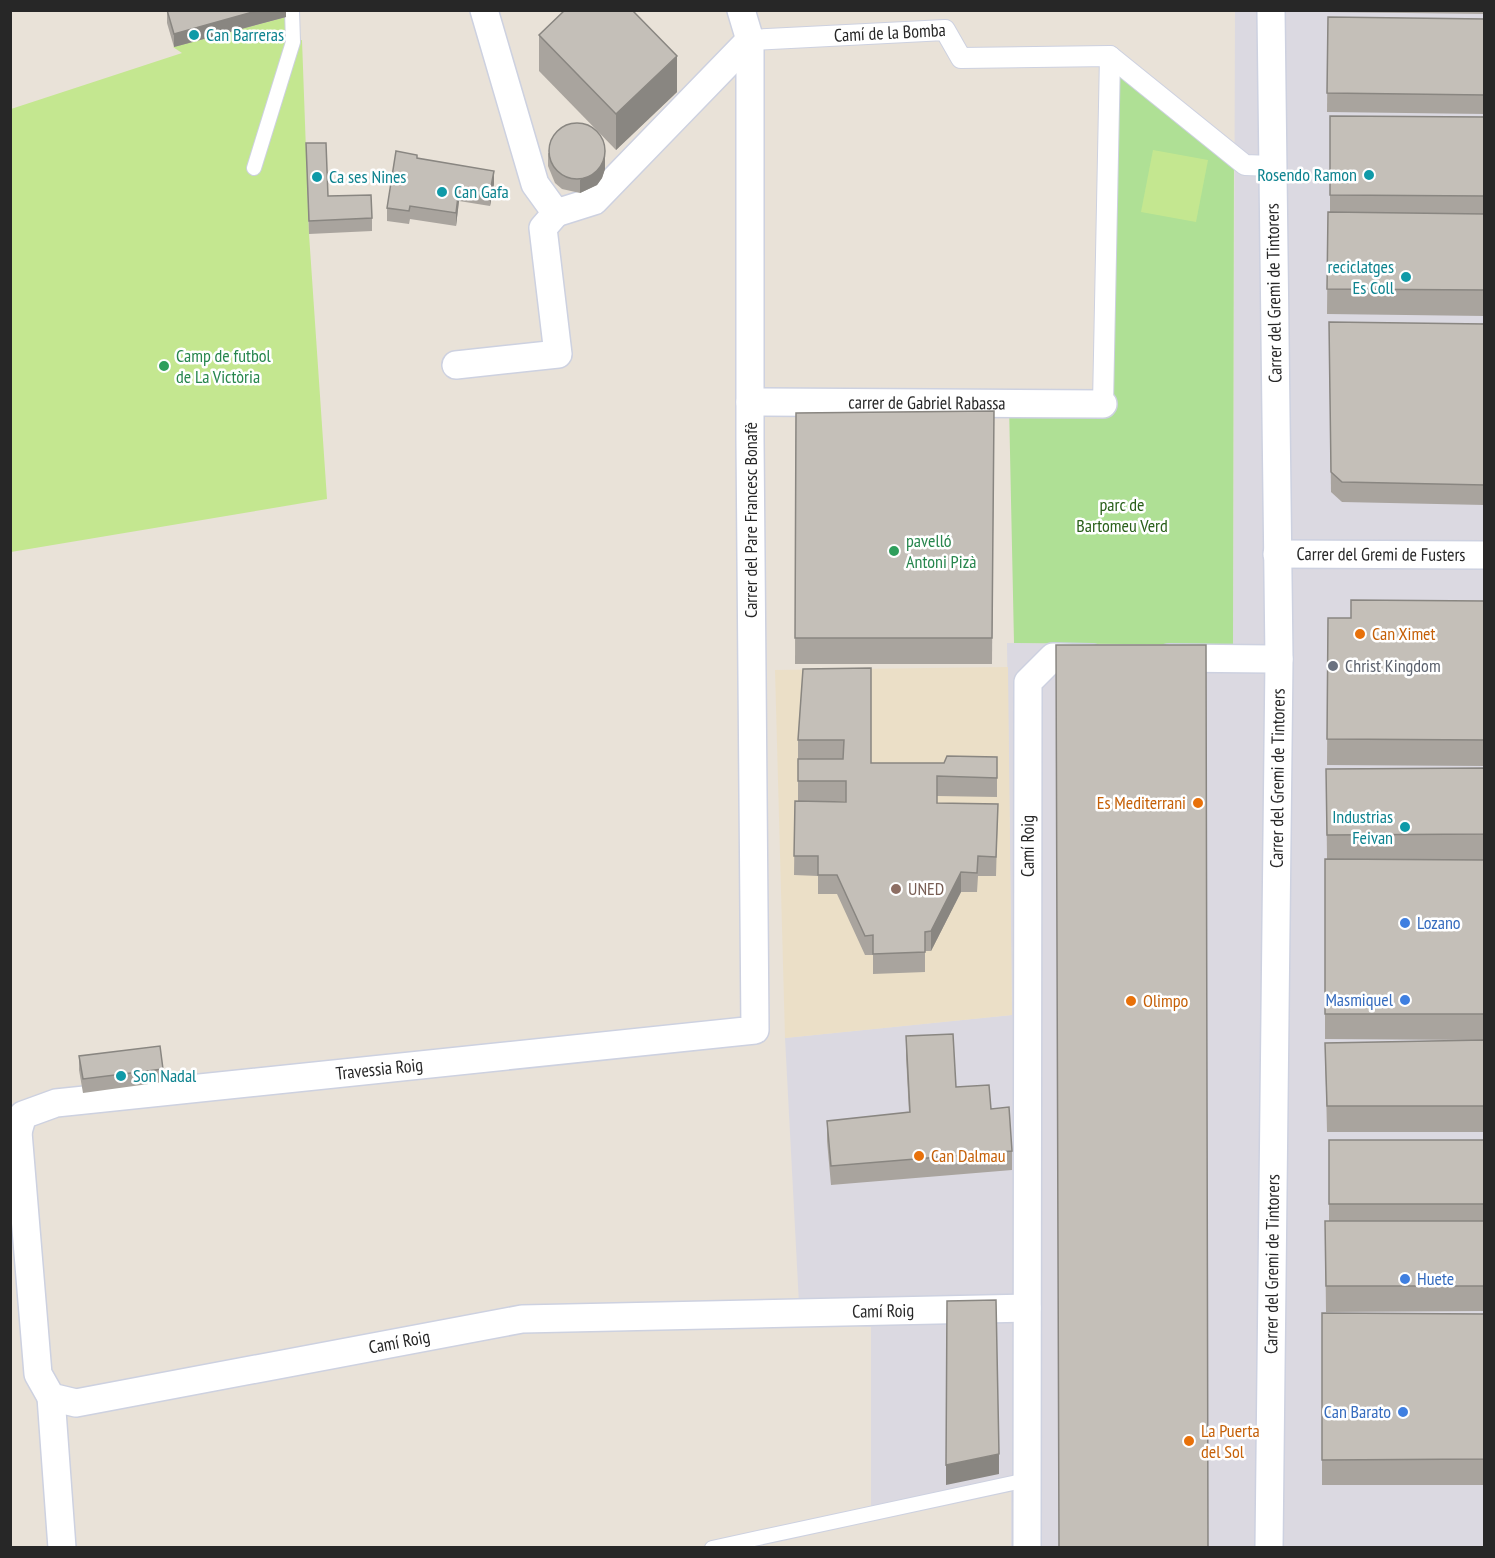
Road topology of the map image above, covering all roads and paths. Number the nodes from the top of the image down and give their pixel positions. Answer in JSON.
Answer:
{"nodes":[{"id":1,"x":292,"y":10,"type":"edge"},
{"id":2,"x":484,"y":10,"type":"edge"},
{"id":3,"x":741,"y":10,"type":"edge"},
{"id":4,"x":1270,"y":10,"type":"edge"},
{"id":5,"x":750,"y":40,"type":"junction"},
{"id":6,"x":1110,"y":56,"type":"junction"},
{"id":7,"x":1272,"y":166,"type":"junction"},
{"id":8,"x":254,"y":168,"type":"dead end"},
{"id":9,"x":556,"y":213,"type":"junction"},
{"id":10,"x":456,"y":365,"type":"dead end"},
{"id":11,"x":750,"y":402,"type":"junction"},
{"id":12,"x":1103,"y":404,"type":"joint"},
{"id":13,"x":1277,"y":554,"type":"junction"},
{"id":14,"x":1485,"y":555,"type":"edge"},
{"id":15,"x":1112,"y":658,"type":"edge"},
{"id":16,"x":1148,"y":658,"type":"edge"},
{"id":17,"x":1279,"y":659,"type":"junction"},
{"id":18,"x":755,"y":1030,"type":"joint"},
{"id":19,"x":14,"y":1132,"type":"edge"},
{"id":20,"x":1027,"y":1308,"type":"junction"},
{"id":21,"x":51,"y":1397,"type":"junction"},
{"id":22,"x":1027,"y":1480,"type":"junction"},
{"id":23,"x":62,"y":1548,"type":"edge"},
{"id":24,"x":712,"y":1548,"type":"edge"},
{"id":25,"x":1027,"y":1548,"type":"edge"},
{"id":26,"x":1269,"y":1548,"type":"edge"}],
"edges":[{"from":1,"to":8,"type":"lane"},
{"from":2,"to":9,"type":"street"},
{"from":3,"to":5,"type":"street","name":"Carrer del Pare Francesc Bonafè"},
{"from":4,"to":7,"type":"street","name":"Carrer del Gremi de Tintorers"},
{"from":5,"to":6,"type":"street","name":"Camí de la Bomba"},
{"from":5,"to":9,"type":"street"},
{"from":5,"to":11,"type":"street","name":"Carrer del Pare Francesc Bonafè"},
{"from":6,"to":7,"type":"street"},
{"from":6,"to":12,"type":"street"},
{"from":7,"to":13,"type":"street","name":"Carrer del Gremi de Tintorers"},
{"from":9,"to":10,"type":"street"},
{"from":11,"to":12,"type":"street","name":"carrer de Gabriel Rabassa"},
{"from":11,"to":18,"type":"street","name":"Carrer del Pare Francesc Bonafè"},
{"from":13,"to":14,"type":"street","name":"Carrer del Gremi de Fusters"},
{"from":13,"to":17,"type":"street","name":"Carrer del Gremi de Tintorers"},
{"from":15,"to":20,"type":"street","name":"Camí Roig"},
{"from":16,"to":17,"type":"street"},
{"from":17,"to":26,"type":"street","name":"Carrer del Gremi de Tintorers"},
{"from":18,"to":19,"type":"street","name":"Travessia Roig"},
{"from":19,"to":21,"type":"street"},
{"from":20,"to":21,"type":"street","name":"Camí Roig"},
{"from":20,"to":22,"type":"street","name":"Camí Roig"},
{"from":21,"to":23,"type":"street"},
{"from":22,"to":24,"type":"lane"},
{"from":22,"to":25,"type":"street","name":"Camí Roig"}]}
